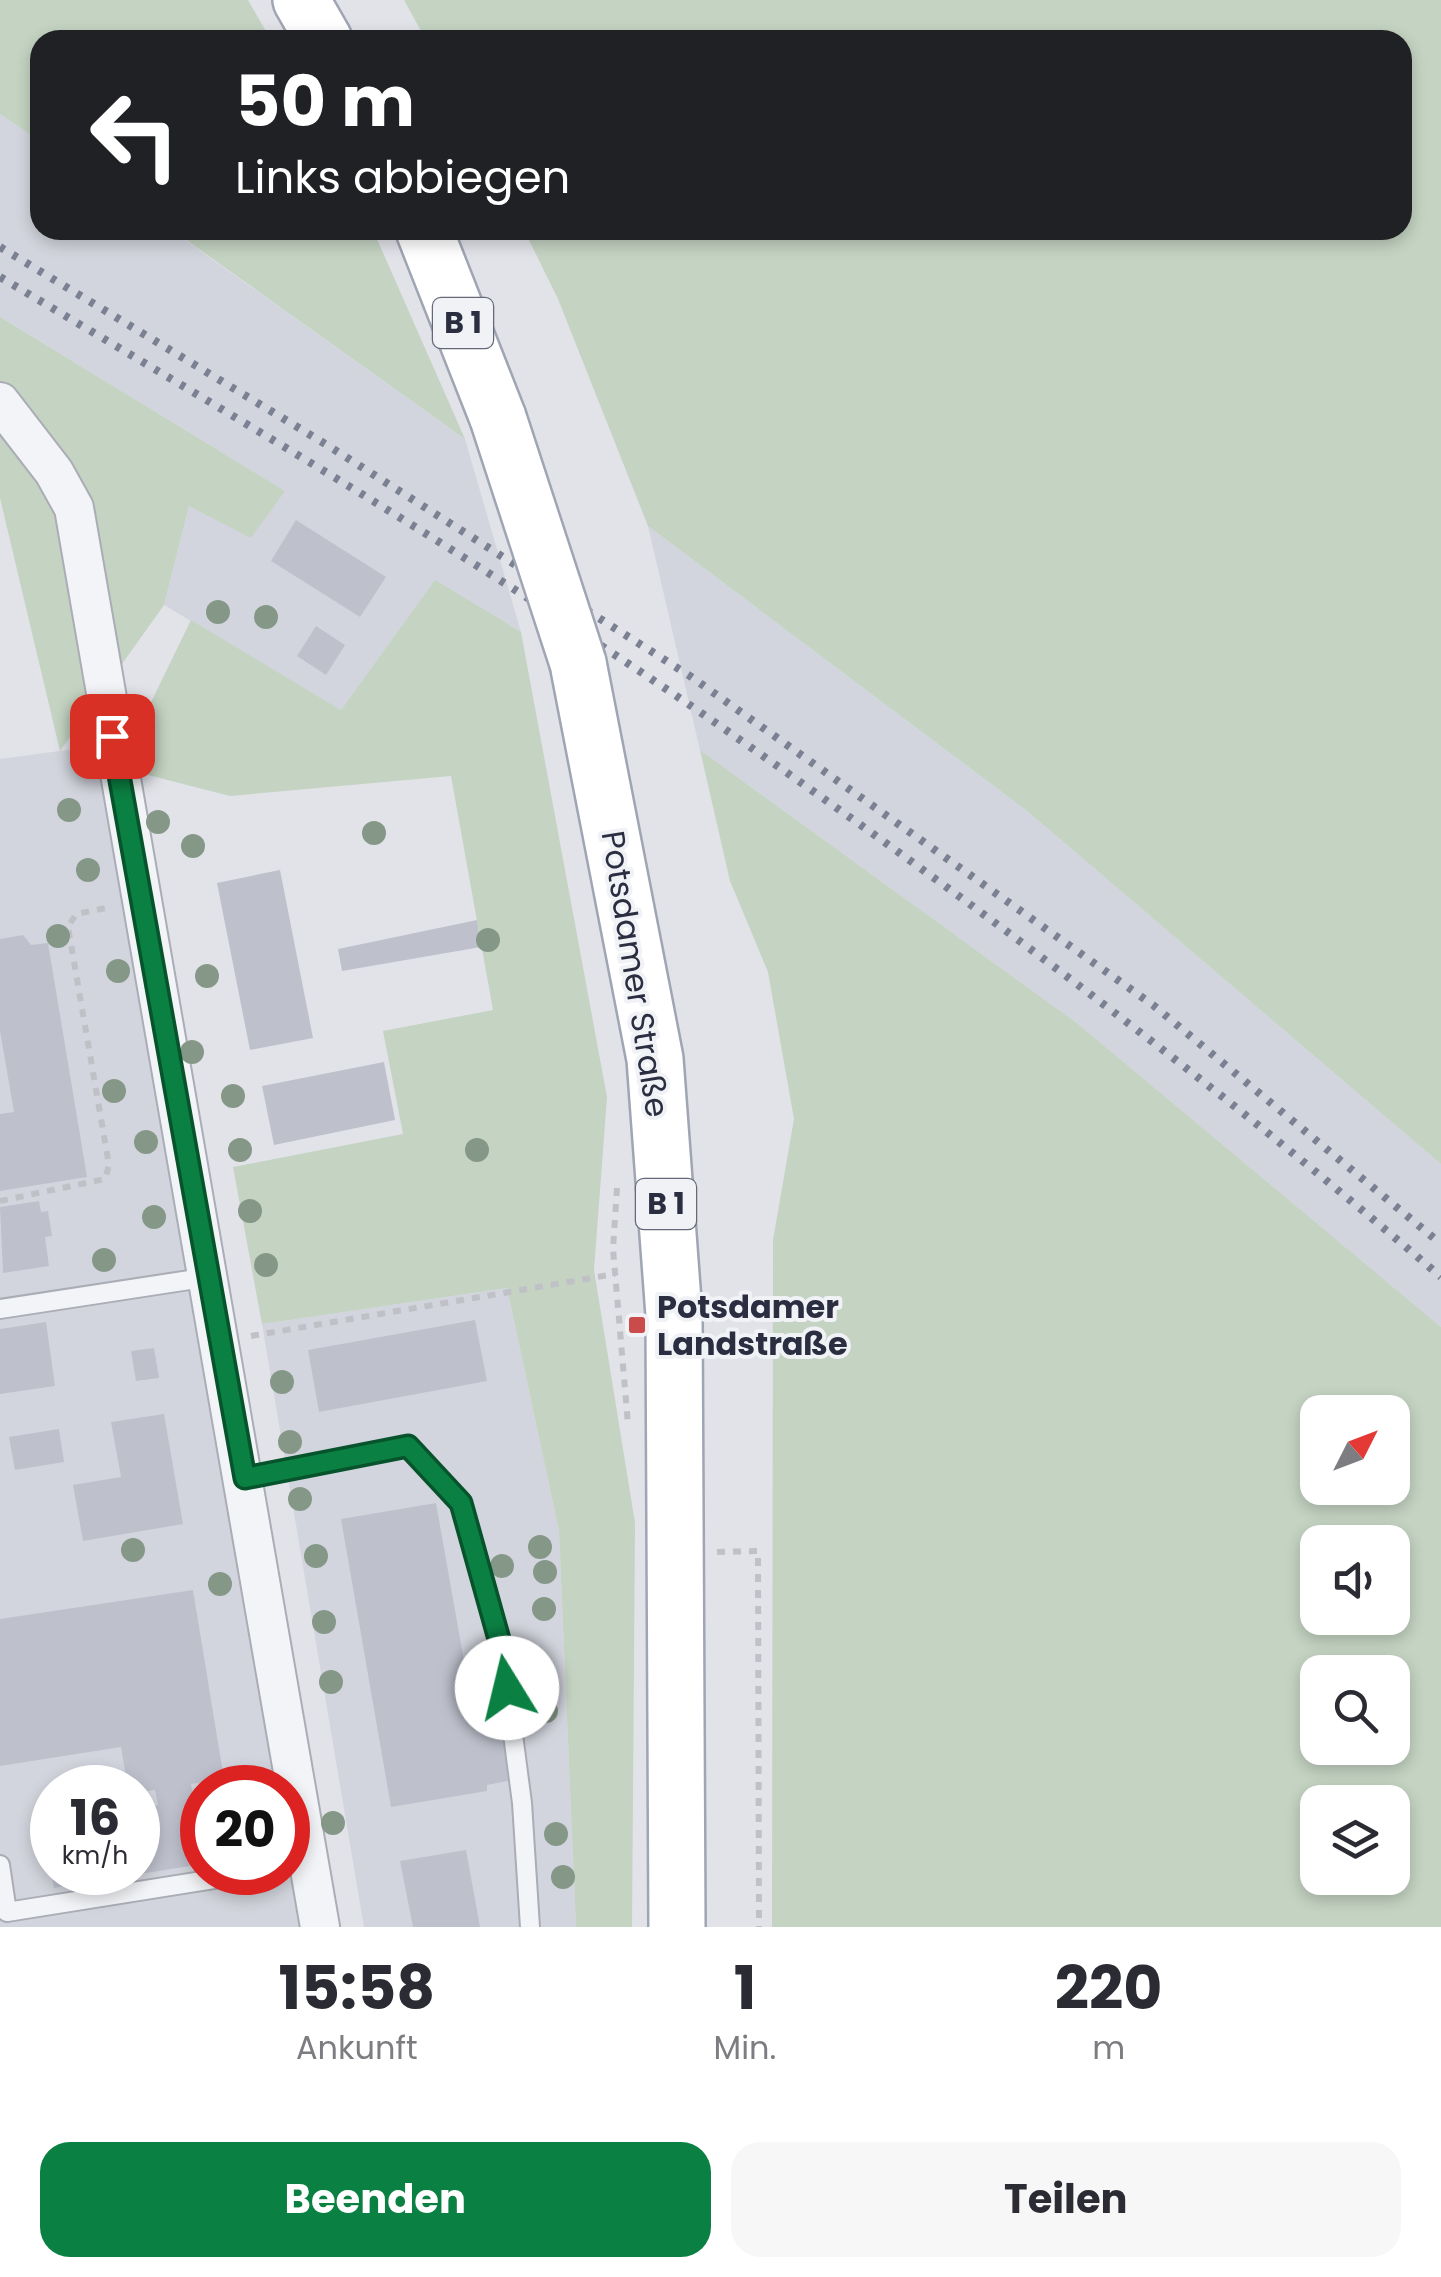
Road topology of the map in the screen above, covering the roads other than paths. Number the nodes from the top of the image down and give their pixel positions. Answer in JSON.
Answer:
{"nodes":[{"id":1,"x":301,"y":0,"type":"edge"},
{"id":2,"x":318,"y":30,"type":"edge"},
{"id":3,"x":428,"y":240,"type":"edge"},
{"id":4,"x":0,"y":402,"type":"edge"},
{"id":5,"x":209,"y":1278,"type":"junction"},
{"id":6,"x":0,"y":1309,"type":"edge"},
{"id":7,"x":245,"y":1478,"type":"junction"},
{"id":8,"x":284,"y":1765,"type":"edge"},
{"id":9,"x":0,"y":1865,"type":"edge"},
{"id":10,"x":180,"y":1884,"type":"edge"},
{"id":11,"x":308,"y":1895,"type":"edge"},
{"id":12,"x":4,"y":1912,"type":"edge"},
{"id":13,"x":320,"y":1927,"type":"edge"},
{"id":14,"x":530,"y":1927,"type":"edge"},
{"id":15,"x":677,"y":1927,"type":"edge"}],
"edges":[{"from":1,"to":2,"type":"main road"},
{"from":3,"to":15,"type":"main road","name":"Potsdamer Straße","number":"B 1","bridge":true},
{"from":4,"to":5,"type":"street"},
{"from":5,"to":6,"type":"lane"},
{"from":5,"to":7,"type":"street"},
{"from":7,"to":8,"type":"street"},
{"from":7,"to":14,"type":"lane"},
{"from":9,"to":12,"type":"lane"},
{"from":10,"to":12,"type":"lane"},
{"from":11,"to":13,"type":"street"}]}
